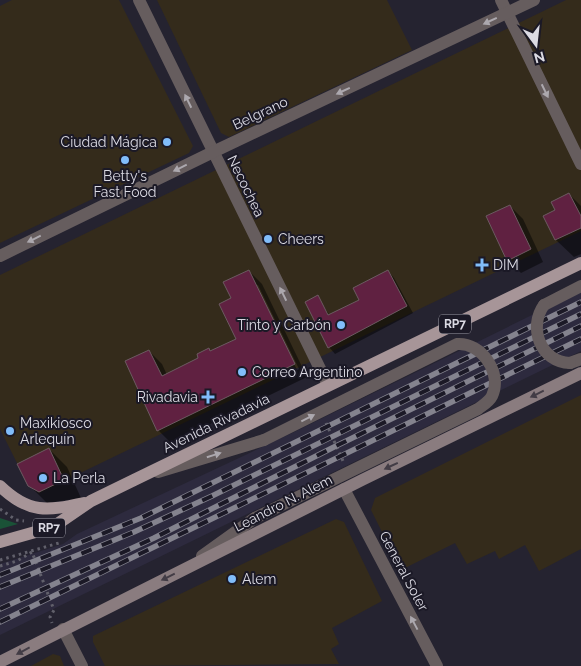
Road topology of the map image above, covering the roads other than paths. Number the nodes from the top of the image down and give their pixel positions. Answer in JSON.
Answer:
{"nodes":[{"id":1,"x":139,"y":0,"type":"edge"},
{"id":2,"x":501,"y":0,"type":"edge"},
{"id":3,"x":534,"y":0,"type":"edge"},
{"id":4,"x":507,"y":13,"type":"junction"},
{"id":5,"x":213,"y":152,"type":"junction"},
{"id":6,"x":581,"y":164,"type":"edge"},
{"id":7,"x":0,"y":256,"type":"edge"},
{"id":8,"x":581,"y":263,"type":"edge"},
{"id":9,"x":581,"y":286,"type":"edge"},
{"id":10,"x":581,"y":359,"type":"edge"},
{"id":11,"x":581,"y":373,"type":"edge"},
{"id":12,"x":328,"y":385,"type":"junction"},
{"id":13,"x":134,"y":480,"type":"junction"},
{"id":14,"x":0,"y":486,"type":"edge"},
{"id":15,"x":344,"y":489,"type":"junction"},
{"id":16,"x":91,"y":501,"type":"junction"},
{"id":17,"x":0,"y":542,"type":"edge"},
{"id":18,"x":185,"y":569,"type":"junction"},
{"id":19,"x":60,"y":631,"type":"junction"},
{"id":20,"x":0,"y":662,"type":"edge"},
{"id":21,"x":82,"y":666,"type":"edge"},
{"id":22,"x":437,"y":666,"type":"edge"}],
"edges":[{"from":5,"to":1,"type":"street","name":"Necochea","one_way":true},
{"from":2,"to":4,"type":"street"},
{"from":3,"to":4,"type":"street","name":"Belgrano"},
{"from":4,"to":5,"type":"street","name":"Belgrano","one_way":true},
{"from":4,"to":6,"type":"street","one_way":true},
{"from":5,"to":7,"type":"street","name":"Belgrano","one_way":true},
{"from":12,"to":5,"type":"street","name":"Necochea","one_way":true},
{"from":8,"to":12,"type":"main road","name":"Avenida Rivadavia","number":"RP7"},
{"from":9,"to":10,"type":"street","bridge":true},
{"from":11,"to":15,"type":"main road","name":"Leandro N. Alem","one_way":true},
{"from":12,"to":13,"type":"main road","name":"Avenida Rivadavia","number":"RP7"},
{"from":13,"to":16,"type":"main road","name":"Avenida Rivadavia","number":"RP7"},
{"from":13,"to":18,"type":"street","one_way":true,"bridge":true},
{"from":14,"to":16,"type":"main road"},
{"from":15,"to":18,"type":"main road","name":"Leandro N. Alem"},
{"from":22,"to":15,"type":"street","name":"General Soler","one_way":true},
{"from":16,"to":17,"type":"main road","name":"Avenida Rivadavia","number":"RP7"},
{"from":18,"to":19,"type":"main road","name":"Leandro N. Alem","one_way":true},
{"from":19,"to":20,"type":"main road","name":"Leandro N. Alem","one_way":true},
{"from":19,"to":21,"type":"street"}]}
